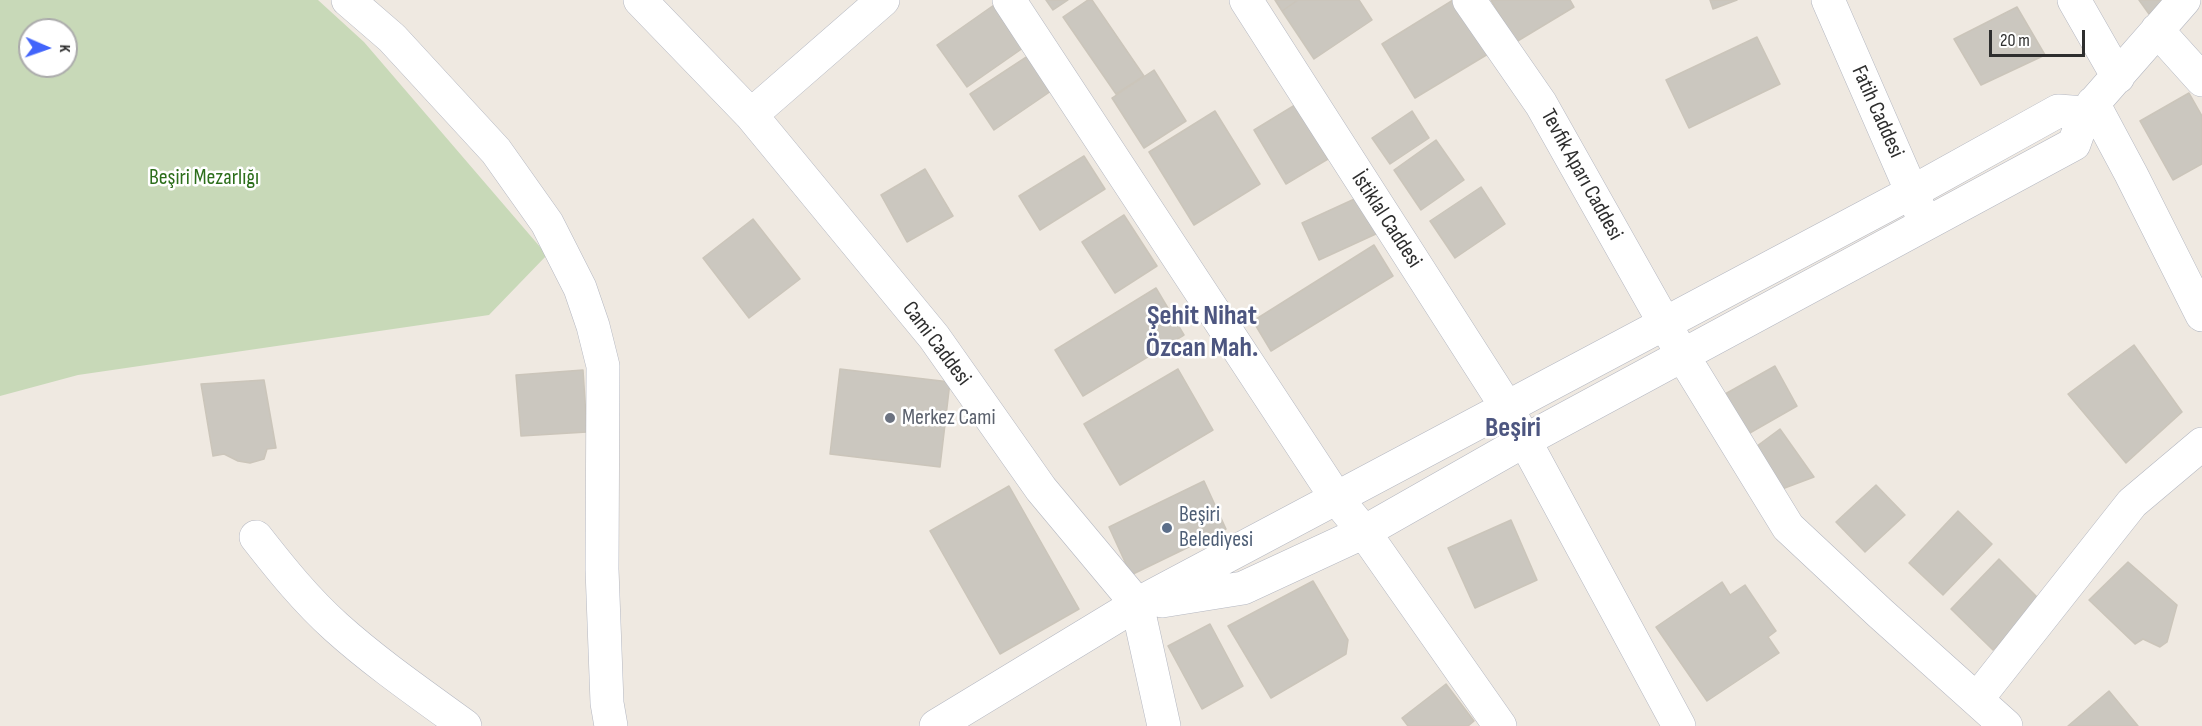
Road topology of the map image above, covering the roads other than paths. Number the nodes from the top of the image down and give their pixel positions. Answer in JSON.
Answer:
{"nodes":[{"id":1,"x":348,"y":0,"type":"edge"},
{"id":2,"x":640,"y":0,"type":"edge"},
{"id":3,"x":883,"y":0,"type":"edge"},
{"id":4,"x":1009,"y":0,"type":"edge"},
{"id":5,"x":1246,"y":0,"type":"edge"},
{"id":6,"x":1469,"y":0,"type":"edge"},
{"id":7,"x":1828,"y":0,"type":"edge"},
{"id":8,"x":2074,"y":0,"type":"edge"},
{"id":9,"x":2184,"y":0,"type":"edge"},
{"id":10,"x":2157,"y":30,"type":"junction"},
{"id":11,"x":2118,"y":77,"type":"junction"},
{"id":12,"x":2202,"y":80,"type":"edge"},
{"id":13,"x":2089,"y":108,"type":"junction"},
{"id":14,"x":751,"y":115,"type":"junction"},
{"id":15,"x":1912,"y":192,"type":"junction"},
{"id":16,"x":1926,"y":224,"type":"junction"},
{"id":17,"x":2202,"y":315,"type":"edge"},
{"id":18,"x":1664,"y":323,"type":"junction"},
{"id":19,"x":1683,"y":356,"type":"junction"},
{"id":20,"x":1506,"y":406,"type":"junction"},
{"id":21,"x":1524,"y":441,"type":"junction"},
{"id":22,"x":2202,"y":444,"type":"edge"},
{"id":23,"x":1337,"y":499,"type":"junction"},
{"id":24,"x":1364,"y":532,"type":"junction"},
{"id":25,"x":256,"y":537,"type":"dead end"},
{"id":26,"x":1137,"y":604,"type":"junction"},
{"id":27,"x":1977,"y":699,"type":"junction"},
{"id":28,"x":465,"y":726,"type":"edge"},
{"id":29,"x":611,"y":726,"type":"edge"},
{"id":30,"x":936,"y":726,"type":"edge"},
{"id":31,"x":1164,"y":726,"type":"edge"},
{"id":32,"x":1500,"y":726,"type":"edge"},
{"id":33,"x":1679,"y":726,"type":"edge"},
{"id":34,"x":2006,"y":726,"type":"edge"}],
"edges":[{"from":1,"to":29,"type":"street"},
{"from":2,"to":14,"type":"street","name":"Cami Caddesi"},
{"from":3,"to":14,"type":"street"},
{"from":4,"to":23,"type":"street"},
{"from":5,"to":20,"type":"street","name":"İstiklal Caddesi"},
{"from":6,"to":18,"type":"street","name":"Tevfik Aparı Caddesi"},
{"from":7,"to":15,"type":"street","name":"Fatih Caddesi"},
{"from":8,"to":11,"type":"street"},
{"from":9,"to":10,"type":"street"},
{"from":10,"to":11,"type":"street"},
{"from":10,"to":12,"type":"street"},
{"from":11,"to":13,"type":"street"},
{"from":13,"to":15,"type":"street"},
{"from":13,"to":16,"type":"street"},
{"from":13,"to":17,"type":"street"},
{"from":14,"to":26,"type":"street","name":"Cami Caddesi"},
{"from":15,"to":16,"type":"street","name":"Fatih Caddesi"},
{"from":15,"to":18,"type":"street"},
{"from":16,"to":19,"type":"street"},
{"from":18,"to":19,"type":"street","name":"Tevfik Aparı Caddesi"},
{"from":18,"to":20,"type":"street"},
{"from":19,"to":21,"type":"street"},
{"from":19,"to":27,"type":"street","name":"Tevfik Aparı Caddesi"},
{"from":20,"to":21,"type":"street","name":"İstiklal Caddesi"},
{"from":20,"to":23,"type":"street"},
{"from":21,"to":24,"type":"street"},
{"from":21,"to":33,"type":"street","name":"İstiklal Caddesi"},
{"from":22,"to":27,"type":"street"},
{"from":23,"to":24,"type":"street"},
{"from":23,"to":26,"type":"street"},
{"from":24,"to":26,"type":"street"},
{"from":24,"to":32,"type":"street"},
{"from":25,"to":28,"type":"street"},
{"from":26,"to":30,"type":"street"},
{"from":26,"to":31,"type":"street","name":"Cami Caddesi"},
{"from":27,"to":34,"type":"street","name":"Tevfik Aparı Caddesi"}]}
